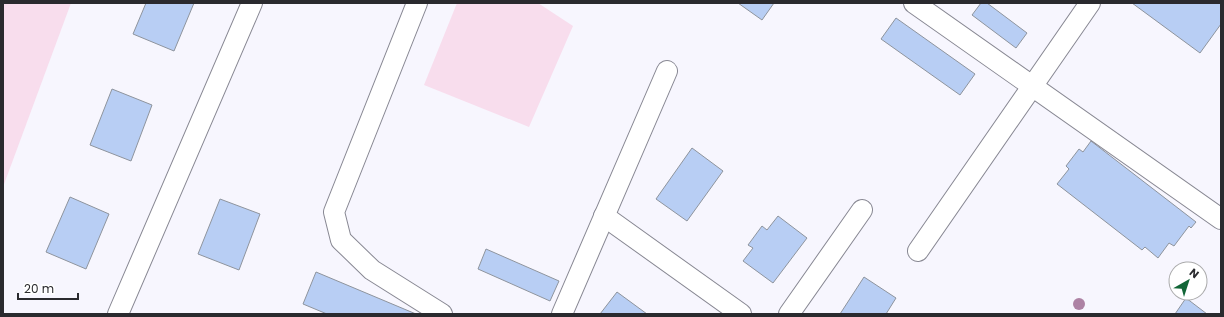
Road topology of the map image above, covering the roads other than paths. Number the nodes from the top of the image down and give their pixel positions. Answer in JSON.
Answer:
{"nodes":[{"id":1,"x":252,"y":3,"type":"edge"},
{"id":2,"x":417,"y":3,"type":"edge"},
{"id":3,"x":914,"y":3,"type":"edge"},
{"id":4,"x":1090,"y":3,"type":"edge"},
{"id":5,"x":934,"y":9,"type":"edge"},
{"id":6,"x":667,"y":71,"type":"dead end"},
{"id":7,"x":1032,"y":86,"type":"junction"},
{"id":8,"x":862,"y":210,"type":"dead end"},
{"id":9,"x":604,"y":216,"type":"junction"},
{"id":10,"x":1221,"y":219,"type":"edge"},
{"id":11,"x":918,"y":251,"type":"dead end"},
{"id":12,"x":118,"y":314,"type":"edge"},
{"id":13,"x":442,"y":314,"type":"edge"},
{"id":14,"x":562,"y":314,"type":"edge"},
{"id":15,"x":742,"y":314,"type":"edge"},
{"id":16,"x":789,"y":314,"type":"edge"}],
"edges":[{"from":1,"to":12,"type":"lane"},
{"from":2,"to":13,"type":"lane"},
{"from":3,"to":5,"type":"lane"},
{"from":4,"to":7,"type":"lane"},
{"from":5,"to":7,"type":"lane"},
{"from":6,"to":9,"type":"lane"},
{"from":7,"to":10,"type":"lane"},
{"from":7,"to":11,"type":"lane"},
{"from":8,"to":16,"type":"lane"},
{"from":9,"to":14,"type":"lane"},
{"from":9,"to":15,"type":"lane"}]}
